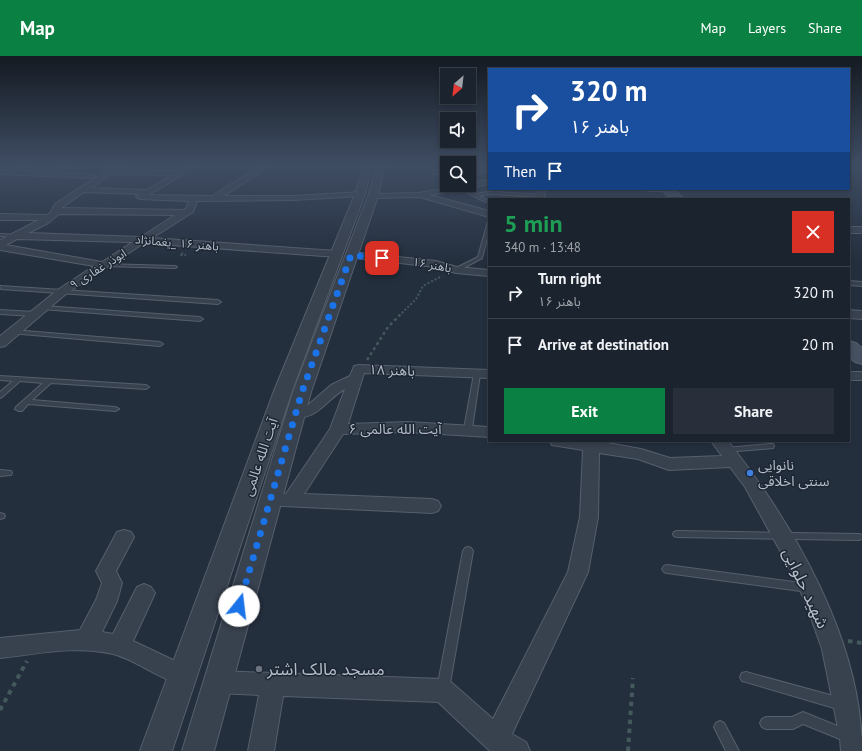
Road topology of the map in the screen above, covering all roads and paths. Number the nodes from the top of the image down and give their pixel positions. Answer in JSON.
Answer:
{"nodes":[{"id":1,"x":71,"y":197,"type":"edge"},
{"id":2,"x":128,"y":197,"type":"edge"},
{"id":3,"x":141,"y":197,"type":"edge"},
{"id":4,"x":329,"y":197,"type":"edge"},
{"id":5,"x":365,"y":197,"type":"edge"},
{"id":6,"x":427,"y":197,"type":"edge"},
{"id":7,"x":479,"y":197,"type":"edge"},
{"id":8,"x":194,"y":198,"type":"junction"},
{"id":9,"x":215,"y":198,"type":"joint"},
{"id":10,"x":138,"y":199,"type":"junction"},
{"id":11,"x":486,"y":201,"type":"dead end"},
{"id":12,"x":114,"y":211,"type":"junction"},
{"id":13,"x":186,"y":213,"type":"junction"},
{"id":14,"x":53,"y":214,"type":"junction"},
{"id":15,"x":488,"y":214,"type":"edge"},
{"id":16,"x":0,"y":217,"type":"edge"},
{"id":17,"x":488,"y":226,"type":"edge"},
{"id":18,"x":850,"y":230,"type":"edge"},
{"id":19,"x":862,"y":230,"type":"edge"},
{"id":20,"x":0,"y":235,"type":"edge"},
{"id":21,"x":17,"y":236,"type":"junction"},
{"id":22,"x":145,"y":240,"type":"junction"},
{"id":23,"x":0,"y":244,"type":"edge"},
{"id":24,"x":0,"y":247,"type":"edge"},
{"id":25,"x":344,"y":255,"type":"junction"},
{"id":26,"x":104,"y":265,"type":"junction"},
{"id":27,"x":175,"y":267,"type":"dead end"},
{"id":28,"x":456,"y":270,"type":"junction"},
{"id":29,"x":488,"y":273,"type":"edge"},
{"id":30,"x":850,"y":283,"type":"edge"},
{"id":31,"x":862,"y":284,"type":"edge"},
{"id":32,"x":1,"y":287,"type":"dead end"},
{"id":33,"x":63,"y":292,"type":"junction"},
{"id":34,"x":218,"y":302,"type":"dead end"},
{"id":35,"x":39,"y":311,"type":"junction"},
{"id":36,"x":0,"y":312,"type":"edge"},
{"id":37,"x":850,"y":314,"type":"edge"},
{"id":38,"x":862,"y":315,"type":"edge"},
{"id":39,"x":200,"y":319,"type":"dead end"},
{"id":40,"x":12,"y":332,"type":"junction"},
{"id":41,"x":0,"y":343,"type":"edge"},
{"id":42,"x":160,"y":344,"type":"dead end"},
{"id":43,"x":850,"y":348,"type":"edge"},
{"id":44,"x":862,"y":358,"type":"edge"},
{"id":45,"x":357,"y":373,"type":"junction"},
{"id":46,"x":483,"y":374,"type":"edge"},
{"id":47,"x":850,"y":376,"type":"edge"},
{"id":48,"x":862,"y":376,"type":"edge"},
{"id":49,"x":0,"y":378,"type":"edge"},
{"id":50,"x":19,"y":379,"type":"junction"},
{"id":51,"x":49,"y":381,"type":"junction"},
{"id":52,"x":146,"y":386,"type":"dead end"},
{"id":53,"x":292,"y":391,"type":"junction"},
{"id":54,"x":0,"y":396,"type":"edge"},
{"id":55,"x":26,"y":402,"type":"junction"},
{"id":56,"x":19,"y":409,"type":"dead end"},
{"id":57,"x":115,"y":409,"type":"dead end"},
{"id":58,"x":296,"y":413,"type":"junction"},
{"id":59,"x":338,"y":429,"type":"junction"},
{"id":60,"x":468,"y":430,"type":"junction"},
{"id":61,"x":488,"y":432,"type":"edge"},
{"id":62,"x":566,"y":442,"type":"edge"},
{"id":63,"x":591,"y":445,"type":"junction"},
{"id":64,"x":770,"y":446,"type":"dead end"},
{"id":65,"x":726,"y":451,"type":"edge"},
{"id":66,"x":269,"y":499,"type":"junction"},
{"id":67,"x":291,"y":500,"type":"junction"},
{"id":68,"x":432,"y":506,"type":"dead end"},
{"id":69,"x":677,"y":534,"type":"dead end"},
{"id":70,"x":781,"y":535,"type":"junction"},
{"id":71,"x":124,"y":537,"type":"dead end"},
{"id":72,"x":859,"y":537,"type":"dead end"},
{"id":73,"x":468,"y":551,"type":"dead end"},
{"id":74,"x":667,"y":569,"type":"dead end"},
{"id":75,"x":810,"y":589,"type":"junction"},
{"id":76,"x":144,"y":593,"type":"dead end"},
{"id":77,"x":87,"y":640,"type":"junction"},
{"id":78,"x":36,"y":645,"type":"junction"},
{"id":79,"x":119,"y":646,"type":"junction"},
{"id":80,"x":0,"y":648,"type":"edge"},
{"id":81,"x":183,"y":674,"type":"junction"},
{"id":82,"x":746,"y":677,"type":"dead end"},
{"id":83,"x":633,"y":678,"type":"dead end"},
{"id":84,"x":217,"y":682,"type":"junction"},
{"id":85,"x":272,"y":684,"type":"junction"},
{"id":86,"x":443,"y":691,"type":"junction"},
{"id":87,"x":845,"y":705,"type":"junction"},
{"id":88,"x":0,"y":710,"type":"edge"},
{"id":89,"x":766,"y":723,"type":"dead end"},
{"id":90,"x":720,"y":727,"type":"dead end"},
{"id":91,"x":496,"y":740,"type":"junction"},
{"id":92,"x":856,"y":744,"type":"edge"},
{"id":93,"x":156,"y":751,"type":"edge"},
{"id":94,"x":198,"y":751,"type":"edge"},
{"id":95,"x":261,"y":751,"type":"edge"},
{"id":96,"x":517,"y":751,"type":"edge"},
{"id":97,"x":628,"y":751,"type":"edge"},
{"id":98,"x":733,"y":751,"type":"edge"}],
"edges":[{"from":1,"to":14,"type":"street"},
{"from":2,"to":10,"type":"street"},
{"from":3,"to":10,"type":"street"},
{"from":4,"to":9,"type":"street"},
{"from":5,"to":25,"type":"street","name":"آیت الله عالمی"},
{"from":6,"to":15,"type":"street"},
{"from":7,"to":11,"type":"lane"},
{"from":8,"to":9,"type":"street"},
{"from":8,"to":10,"type":"street"},
{"from":8,"to":13,"type":"street","name":"ابوذر غفاری ۹"},
{"from":10,"to":12,"type":"street"},
{"from":12,"to":13,"type":"street"},
{"from":12,"to":14,"type":"street"},
{"from":13,"to":22,"type":"street","name":"ابوذر غفاری ۹"},
{"from":14,"to":16,"type":"street"},
{"from":14,"to":21,"type":"street"},
{"from":17,"to":28,"type":"lane"},
{"from":18,"to":19,"type":"street"},
{"from":20,"to":21,"type":"lane"},
{"from":21,"to":22,"type":"street","name":"باهنر ۱۶ _یغمانژاد"},
{"from":21,"to":23,"type":"street"},
{"from":22,"to":25,"type":"street","name":"باهنر ۱۶ _یغمانژاد"},
{"from":22,"to":26,"type":"street","name":"ابوذر غفاری ۹"},
{"from":24,"to":26,"type":"street"},
{"from":25,"to":28,"type":"street","name":"باهنر ۱۶"},
{"from":25,"to":53,"type":"street","name":"آیت الله عالمی"},
{"from":26,"to":27,"type":"lane"},
{"from":26,"to":33,"type":"street","name":"ابوذر غفاری ۹"},
{"from":28,"to":29,"type":"street","name":"باهنر ۱۶"},
{"from":28,"to":45,"type":"path"},
{"from":30,"to":31,"type":"lane"},
{"from":32,"to":33,"type":"lane"},
{"from":33,"to":34,"type":"lane"},
{"from":33,"to":35,"type":"street","name":"ابوذر غفاری ۹"},
{"from":35,"to":36,"type":"lane"},
{"from":35,"to":39,"type":"lane"},
{"from":35,"to":40,"type":"street","name":"ابوذر غفاری ۹"},
{"from":37,"to":38,"type":"street"},
{"from":40,"to":41,"type":"street","name":"ابوذر غفاری ۹"},
{"from":40,"to":42,"type":"lane"},
{"from":43,"to":44,"type":"main road"},
{"from":45,"to":46,"type":"street","name":"باهنر ۱۸"},
{"from":45,"to":58,"type":"street"},
{"from":45,"to":59,"type":"street","name":"باهنر ۱۸"},
{"from":46,"to":60,"type":"lane"},
{"from":47,"to":48,"type":"street"},
{"from":49,"to":50,"type":"lane"},
{"from":50,"to":51,"type":"lane"},
{"from":50,"to":54,"type":"lane"},
{"from":51,"to":52,"type":"lane"},
{"from":51,"to":55,"type":"lane"},
{"from":53,"to":58,"type":"street","name":"آیت الله عالمی"},
{"from":53,"to":81,"type":"street","name":"آیت الله عالمی"},
{"from":55,"to":56,"type":"lane"},
{"from":55,"to":57,"type":"lane"},
{"from":58,"to":66,"type":"street","name":"آیت الله عالمی"},
{"from":59,"to":60,"type":"street","name":"آیت الله عالمی ۶"},
{"from":59,"to":67,"type":"street","name":"آیت الله عالمی ۶"},
{"from":60,"to":61,"type":"street","name":"آیت الله عالمی ۶"},
{"from":62,"to":63,"type":"street"},
{"from":63,"to":65,"type":"street"},
{"from":63,"to":91,"type":"street"},
{"from":64,"to":65,"type":"lane"},
{"from":65,"to":70,"type":"street","name":"شهید حلوایی"},
{"from":66,"to":67,"type":"street"},
{"from":66,"to":84,"type":"street","name":"آیت الله عالمی"},
{"from":67,"to":68,"type":"street"},
{"from":69,"to":70,"type":"lane"},
{"from":70,"to":72,"type":"lane"},
{"from":70,"to":75,"type":"street","name":"شهید حلوایی"},
{"from":71,"to":77,"type":"street"},
{"from":73,"to":86,"type":"lane"},
{"from":74,"to":75,"type":"lane"},
{"from":75,"to":87,"type":"street","name":"شهید حلوایی"},
{"from":76,"to":79,"type":"street"},
{"from":77,"to":78,"type":"street"},
{"from":77,"to":79,"type":"street"},
{"from":78,"to":80,"type":"street"},
{"from":78,"to":88,"type":"path"},
{"from":79,"to":81,"type":"street"},
{"from":81,"to":93,"type":"street","name":"آیت الله عالمی"},
{"from":82,"to":87,"type":"lane"},
{"from":83,"to":97,"type":"path"},
{"from":84,"to":85,"type":"street"},
{"from":84,"to":94,"type":"street","name":"آیت الله عالمی"},
{"from":85,"to":86,"type":"street"},
{"from":85,"to":95,"type":"street"},
{"from":86,"to":91,"type":"street"},
{"from":87,"to":92,"type":"street","name":"شهید حلوایی"},
{"from":89,"to":92,"type":"lane"},
{"from":90,"to":98,"type":"lane"},
{"from":91,"to":96,"type":"street"}]}
